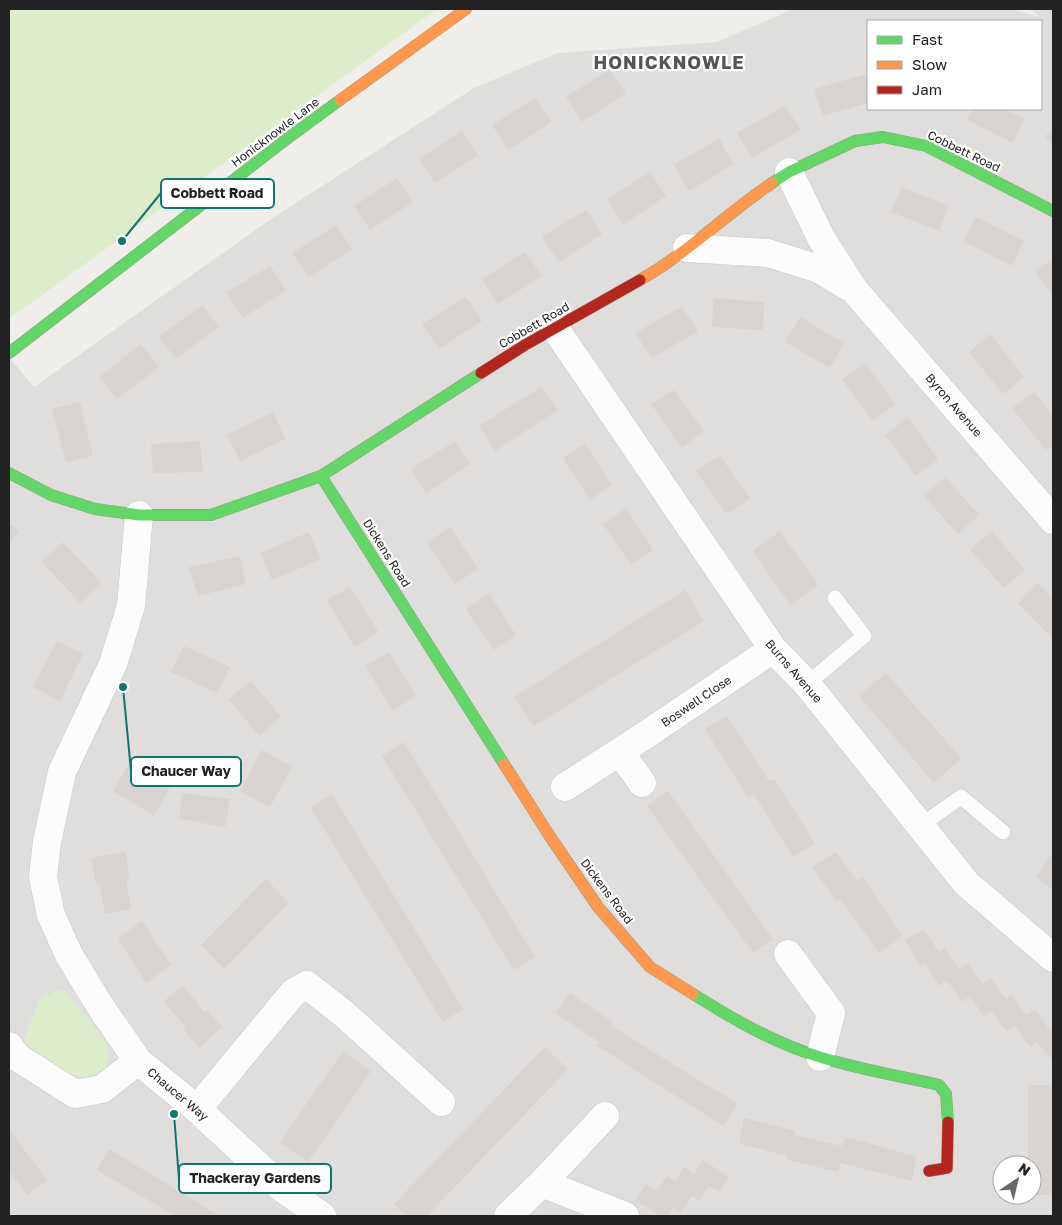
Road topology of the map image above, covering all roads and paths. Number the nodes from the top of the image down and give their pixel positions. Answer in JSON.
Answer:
{"nodes":[{"id":1,"x":466,"y":9,"type":"edge"},
{"id":2,"x":789,"y":172,"type":"junction"},
{"id":3,"x":1053,"y":211,"type":"edge"},
{"id":4,"x":687,"y":248,"type":"junction"},
{"id":5,"x":855,"y":291,"type":"junction"},
{"id":6,"x":555,"y":328,"type":"junction"},
{"id":7,"x":9,"y":353,"type":"edge"},
{"id":8,"x":9,"y":473,"type":"edge"},
{"id":9,"x":321,"y":476,"type":"junction"},
{"id":10,"x":139,"y":515,"type":"junction"},
{"id":11,"x":1053,"y":520,"type":"edge"},
{"id":12,"x":835,"y":598,"type":"dead end"},
{"id":13,"x":773,"y":649,"type":"junction"},
{"id":14,"x":807,"y":684,"type":"junction"},
{"id":15,"x":620,"y":752,"type":"junction"},
{"id":16,"x":642,"y":783,"type":"dead end"},
{"id":17,"x":565,"y":788,"type":"dead end"},
{"id":18,"x":920,"y":826,"type":"junction"},
{"id":19,"x":1003,"y":832,"type":"dead end"},
{"id":20,"x":788,"y":954,"type":"dead end"},
{"id":21,"x":1053,"y":958,"type":"edge"},
{"id":22,"x":9,"y":1046,"type":"edge"},
{"id":23,"x":820,"y":1057,"type":"junction"},
{"id":24,"x":138,"y":1061,"type":"junction"},
{"id":25,"x":441,"y":1102,"type":"dead end"},
{"id":26,"x":197,"y":1109,"type":"junction"},
{"id":27,"x":605,"y":1116,"type":"dead end"},
{"id":28,"x":929,"y":1171,"type":"dead end"},
{"id":29,"x":542,"y":1183,"type":"junction"},
{"id":30,"x":322,"y":1216,"type":"edge"},
{"id":31,"x":508,"y":1216,"type":"edge"},
{"id":32,"x":625,"y":1216,"type":"edge"}],
"edges":[{"from":1,"to":7,"type":"street","name":"Honicknowle Lane"},
{"from":2,"to":3,"type":"street","name":"Cobbett Road"},
{"from":2,"to":4,"type":"street","name":"Cobbett Road"},
{"from":2,"to":5,"type":"street","name":"Byron Avenue"},
{"from":4,"to":5,"type":"street","name":"Byron Avenue"},
{"from":4,"to":6,"type":"street","name":"Cobbett Road"},
{"from":5,"to":11,"type":"street","name":"Byron Avenue"},
{"from":6,"to":9,"type":"street","name":"Cobbett Road"},
{"from":6,"to":13,"type":"street","name":"Burns Avenue"},
{"from":8,"to":10,"type":"street","name":"Cobbett Road"},
{"from":9,"to":10,"type":"street","name":"Cobbett Road"},
{"from":9,"to":23,"type":"street","name":"Dickens Road"},
{"from":10,"to":24,"type":"street","name":"Chaucer Way"},
{"from":12,"to":14,"type":"lane"},
{"from":13,"to":14,"type":"street","name":"Burns Avenue"},
{"from":13,"to":15,"type":"street","name":"Boswell Close"},
{"from":14,"to":18,"type":"street","name":"Burns Avenue"},
{"from":15,"to":16,"type":"street"},
{"from":15,"to":17,"type":"street","name":"Boswell Close"},
{"from":18,"to":19,"type":"lane"},
{"from":18,"to":21,"type":"street","name":"Burns Avenue"},
{"from":20,"to":23,"type":"street"},
{"from":22,"to":24,"type":"street"},
{"from":23,"to":28,"type":"street","name":"Dickens Road"},
{"from":24,"to":26,"type":"street","name":"Chaucer Way"},
{"from":25,"to":26,"type":"street"},
{"from":26,"to":30,"type":"street","name":"Chaucer Way"},
{"from":27,"to":29,"type":"street"},
{"from":29,"to":31,"type":"street"},
{"from":29,"to":32,"type":"street"}]}
